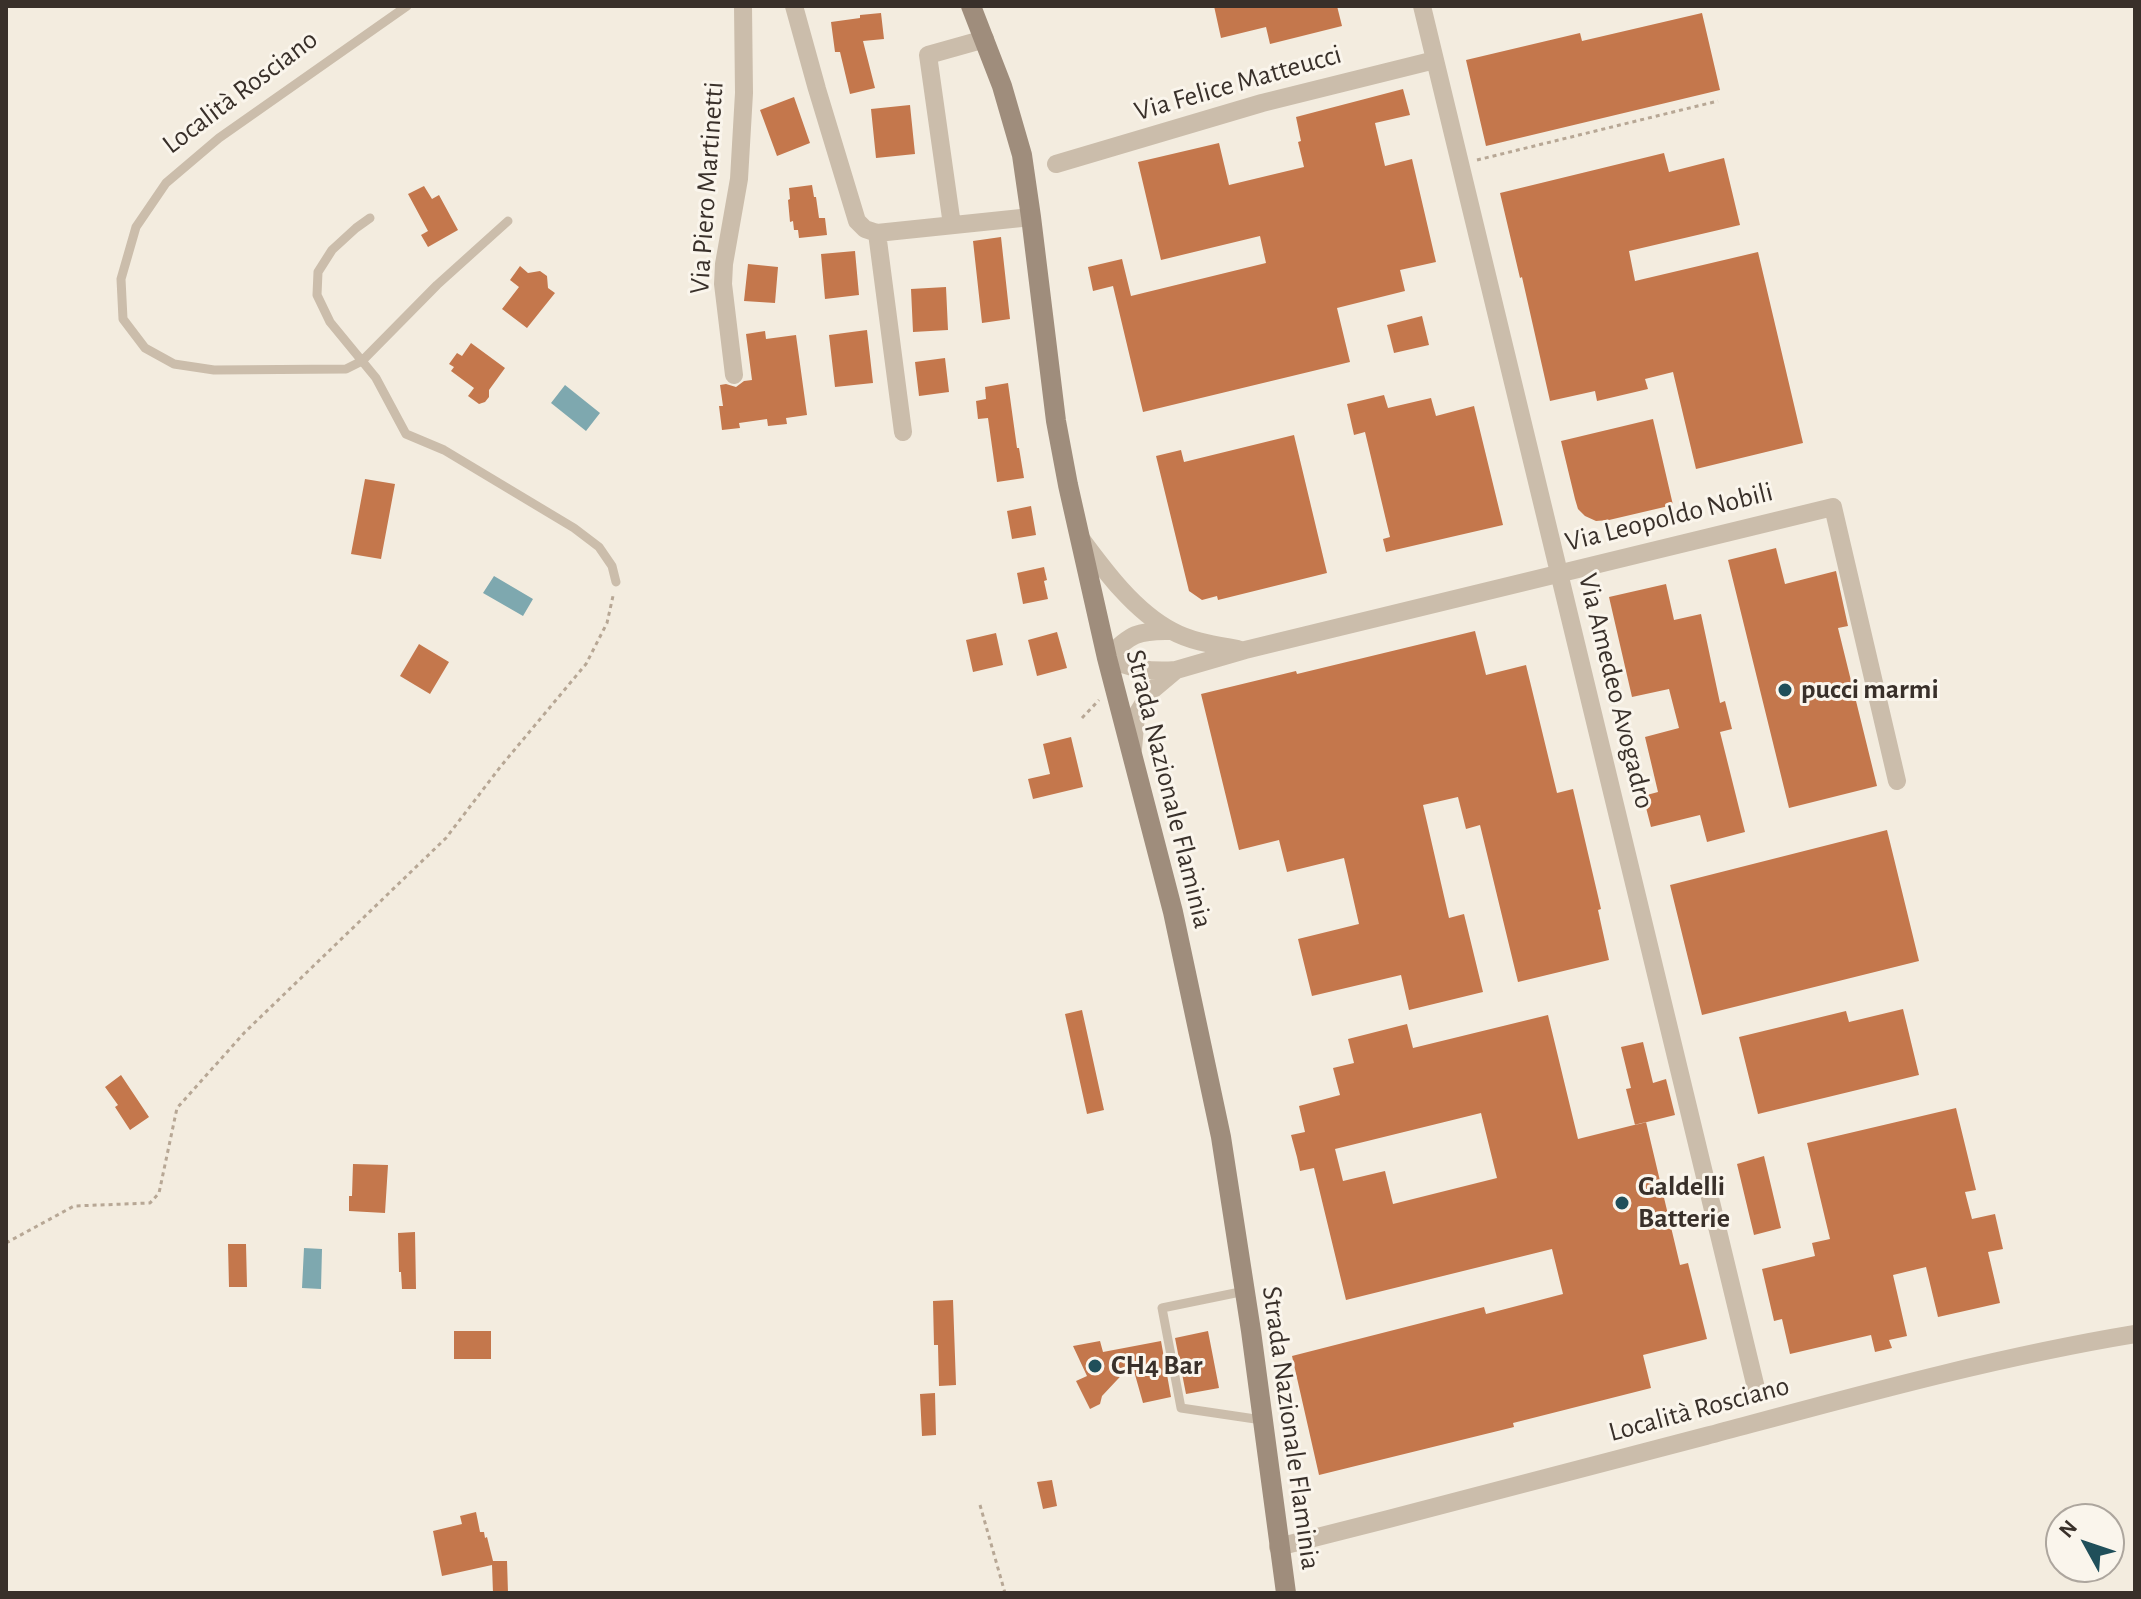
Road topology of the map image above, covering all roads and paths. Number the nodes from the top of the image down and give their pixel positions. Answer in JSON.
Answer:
{"nodes":[{"id":1,"x":407,"y":6,"type":"edge"},
{"id":2,"x":742,"y":6,"type":"edge"},
{"id":3,"x":794,"y":6,"type":"edge"},
{"id":4,"x":971,"y":6,"type":"edge"},
{"id":5,"x":1422,"y":6,"type":"edge"},
{"id":6,"x":985,"y":39,"type":"junction"},
{"id":7,"x":1435,"y":60,"type":"junction"},
{"id":8,"x":1718,"y":101,"type":"dead end"},
{"id":9,"x":1056,"y":164,"type":"dead end"},
{"id":10,"x":1460,"y":165,"type":"junction"},
{"id":11,"x":1031,"y":217,"type":"junction"},
{"id":12,"x":370,"y":218,"type":"dead end"},
{"id":13,"x":508,"y":221,"type":"dead end"},
{"id":14,"x":952,"y":225,"type":"junction"},
{"id":15,"x":877,"y":233,"type":"junction"},
{"id":16,"x":362,"y":361,"type":"junction"},
{"id":17,"x":734,"y":375,"type":"dead end"},
{"id":18,"x":903,"y":432,"type":"dead end"},
{"id":19,"x":1078,"y":535,"type":"junction"},
{"id":20,"x":1558,"y":573,"type":"junction"},
{"id":21,"x":616,"y":582,"type":"joint"},
{"id":22,"x":1172,"y":631,"type":"junction"},
{"id":23,"x":1245,"y":650,"type":"junction"},
{"id":24,"x":1107,"y":658,"type":"junction"},
{"id":25,"x":1176,"y":670,"type":"junction"},
{"id":26,"x":1132,"y":757,"type":"junction"},
{"id":27,"x":1897,"y":781,"type":"dead end"},
{"id":28,"x":6,"y":1243,"type":"edge"},
{"id":29,"x":1245,"y":1291,"type":"junction"},
{"id":30,"x":2135,"y":1334,"type":"edge"},
{"id":31,"x":1756,"y":1388,"type":"dead end"},
{"id":32,"x":1262,"y":1420,"type":"junction"},
{"id":33,"x":980,"y":1505,"type":"dead end"},
{"id":34,"x":1278,"y":1547,"type":"junction"},
{"id":35,"x":1005,"y":1593,"type":"edge"},
{"id":36,"x":1286,"y":1593,"type":"edge"}],
"edges":[{"from":1,"to":16,"type":"lane","name":"Località Rosciano"},
{"from":2,"to":17,"type":"street","name":"Via Piero Martinetti"},
{"from":3,"to":15,"type":"street"},
{"from":4,"to":6,"type":"main road","name":"Strada Nazionale Flaminia"},
{"from":5,"to":7,"type":"street","name":"Via Amedeo Avogadro"},
{"from":6,"to":11,"type":"main road","name":"Strada Nazionale Flaminia"},
{"from":6,"to":14,"type":"street"},
{"from":7,"to":9,"type":"street","name":"Via Felice Matteucci"},
{"from":7,"to":10,"type":"street","name":"Via Amedeo Avogadro"},
{"from":8,"to":10,"type":"path"},
{"from":10,"to":20,"type":"street","name":"Via Amedeo Avogadro"},
{"from":11,"to":14,"type":"street"},
{"from":11,"to":19,"type":"main road","name":"Strada Nazionale Flaminia"},
{"from":12,"to":16,"type":"lane"},
{"from":13,"to":16,"type":"lane"},
{"from":14,"to":15,"type":"street"},
{"from":15,"to":18,"type":"street"},
{"from":16,"to":21,"type":"lane"},
{"from":19,"to":22,"type":"street","name":"Via Leopoldo Nobili"},
{"from":19,"to":24,"type":"main road","name":"Strada Nazionale Flaminia"},
{"from":20,"to":23,"type":"street","name":"Via Leopoldo Nobili"},
{"from":20,"to":27,"type":"street","name":"Via Leopoldo Nobili"},
{"from":20,"to":31,"type":"street","name":"Via Amedeo Avogadro"},
{"from":21,"to":28,"type":"path"},
{"from":22,"to":23,"type":"street","name":"Via Leopoldo Nobili"},
{"from":22,"to":24,"type":"street","name":"Via Leopoldo Nobili"},
{"from":23,"to":25,"type":"street","name":"Via Leopoldo Nobili"},
{"from":24,"to":25,"type":"street","name":"Via Leopoldo Nobili"},
{"from":24,"to":26,"type":"main road","name":"Strada Nazionale Flaminia"},
{"from":25,"to":26,"type":"street","name":"Via Leopoldo Nobili"},
{"from":26,"to":29,"type":"main road","name":"Strada Nazionale Flaminia"},
{"from":29,"to":32,"type":"main road","name":"Strada Nazionale Flaminia"},
{"from":29,"to":32,"type":"lane"},
{"from":30,"to":34,"type":"street","name":"Località Rosciano"},
{"from":32,"to":34,"type":"main road","name":"Strada Nazionale Flaminia"},
{"from":33,"to":35,"type":"path"},
{"from":34,"to":36,"type":"main road","name":"Strada Nazionale Flaminia"}]}
